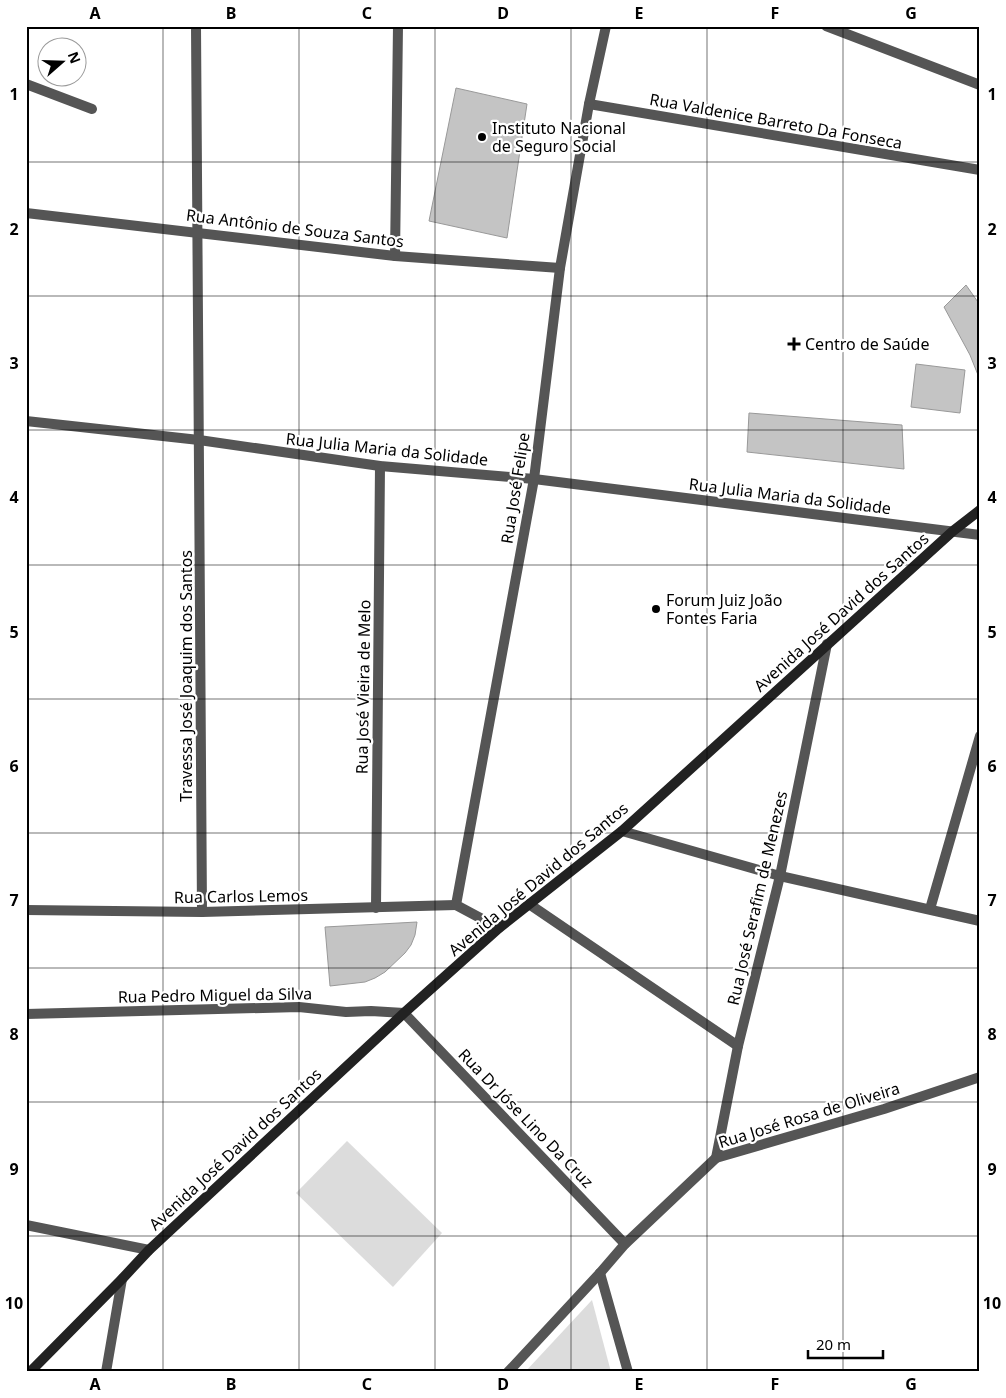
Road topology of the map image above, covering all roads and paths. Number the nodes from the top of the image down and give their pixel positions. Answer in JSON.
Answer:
{"nodes":[{"id":1,"x":196,"y":26,"type":"edge"},
{"id":2,"x":398,"y":26,"type":"edge"},
{"id":3,"x":606,"y":26,"type":"edge"},
{"id":4,"x":826,"y":26,"type":"edge"},
{"id":5,"x":26,"y":84,"type":"edge"},
{"id":6,"x":980,"y":85,"type":"edge"},
{"id":7,"x":589,"y":104,"type":"junction"},
{"id":8,"x":92,"y":109,"type":"dead end"},
{"id":9,"x":980,"y":170,"type":"edge"},
{"id":10,"x":26,"y":213,"type":"edge"},
{"id":11,"x":197,"y":232,"type":"junction"},
{"id":12,"x":395,"y":256,"type":"junction"},
{"id":13,"x":560,"y":268,"type":"junction"},
{"id":14,"x":26,"y":422,"type":"edge"},
{"id":15,"x":199,"y":440,"type":"junction"},
{"id":16,"x":380,"y":466,"type":"junction"},
{"id":17,"x":534,"y":479,"type":"junction"},
{"id":18,"x":980,"y":510,"type":"edge"},
{"id":19,"x":953,"y":531,"type":"junction"},
{"id":20,"x":980,"y":535,"type":"edge"},
{"id":21,"x":827,"y":644,"type":"junction"},
{"id":22,"x":980,"y":736,"type":"edge"},
{"id":23,"x":622,"y":830,"type":"junction"},
{"id":24,"x":780,"y":876,"type":"junction"},
{"id":25,"x":529,"y":904,"type":"junction"},
{"id":26,"x":456,"y":905,"type":"junction"},
{"id":27,"x":376,"y":908,"type":"junction"},
{"id":28,"x":930,"y":909,"type":"junction"},
{"id":29,"x":26,"y":910,"type":"edge"},
{"id":30,"x":202,"y":912,"type":"junction"},
{"id":31,"x":980,"y":920,"type":"edge"},
{"id":32,"x":499,"y":928,"type":"junction"},
{"id":33,"x":26,"y":1014,"type":"edge"},
{"id":34,"x":404,"y":1014,"type":"junction"},
{"id":35,"x":738,"y":1046,"type":"junction"},
{"id":36,"x":980,"y":1077,"type":"edge"},
{"id":37,"x":716,"y":1158,"type":"junction"},
{"id":38,"x":26,"y":1226,"type":"edge"},
{"id":39,"x":625,"y":1244,"type":"junction"},
{"id":40,"x":149,"y":1250,"type":"junction"},
{"id":41,"x":600,"y":1273,"type":"junction"},
{"id":42,"x":122,"y":1279,"type":"junction"},
{"id":43,"x":30,"y":1372,"type":"edge"},
{"id":44,"x":106,"y":1372,"type":"edge"},
{"id":45,"x":508,"y":1372,"type":"edge"},
{"id":46,"x":628,"y":1372,"type":"edge"}],
"edges":[{"from":1,"to":11,"type":"street","name":"Travessa José Joaquim dos Santos"},
{"from":2,"to":12,"type":"street"},
{"from":3,"to":7,"type":"street","name":"Rua José Felipe"},
{"from":4,"to":6,"type":"street"},
{"from":5,"to":8,"type":"street"},
{"from":7,"to":9,"type":"street","name":"Rua Valdenice Barreto Da Fonseca"},
{"from":7,"to":13,"type":"street","name":"Rua José Felipe"},
{"from":10,"to":11,"type":"street","name":"Rua Antônio de Souza Santos"},
{"from":11,"to":12,"type":"street","name":"Rua Antônio de Souza Santos"},
{"from":11,"to":15,"type":"street","name":"Travessa José Joaquim dos Santos"},
{"from":12,"to":13,"type":"street","name":"Rua Antônio de Souza Santos"},
{"from":13,"to":17,"type":"street","name":"Rua José Felipe"},
{"from":14,"to":15,"type":"street","name":"Rua Julia Maria da Solidade"},
{"from":15,"to":16,"type":"street","name":"Rua Julia Maria da Solidade"},
{"from":15,"to":30,"type":"street","name":"Travessa José Joaquim dos Santos"},
{"from":16,"to":17,"type":"street","name":"Rua Julia Maria da Solidade"},
{"from":16,"to":27,"type":"street","name":"Rua José Vieira de Melo"},
{"from":17,"to":19,"type":"street","name":"Rua Julia Maria da Solidade"},
{"from":17,"to":26,"type":"street","name":"Rua José Felipe"},
{"from":18,"to":19,"type":"main road","name":"Avenida José David dos Santos"},
{"from":19,"to":20,"type":"street","name":"Rua Julia Maria da Solidade"},
{"from":19,"to":21,"type":"main road","name":"Avenida José David dos Santos"},
{"from":21,"to":23,"type":"main road","name":"Avenida José David dos Santos"},
{"from":21,"to":24,"type":"street","name":"Rua José Serafim de Menezes"},
{"from":22,"to":28,"type":"street"},
{"from":23,"to":24,"type":"street"},
{"from":23,"to":25,"type":"main road","name":"Avenida José David dos Santos"},
{"from":24,"to":28,"type":"street"},
{"from":24,"to":35,"type":"street","name":"Rua José Serafim de Menezes"},
{"from":25,"to":32,"type":"main road","name":"Avenida José David dos Santos"},
{"from":25,"to":35,"type":"street"},
{"from":26,"to":27,"type":"street","name":"Rua Carlos Lemos"},
{"from":26,"to":32,"type":"street"},
{"from":27,"to":30,"type":"street","name":"Rua Carlos Lemos"},
{"from":28,"to":31,"type":"street"},
{"from":29,"to":30,"type":"street","name":"Rua Carlos Lemos"},
{"from":32,"to":34,"type":"main road","name":"Avenida José David dos Santos"},
{"from":33,"to":34,"type":"street","name":"Rua Pedro Miguel da Silva"},
{"from":34,"to":39,"type":"street","name":"Rua Dr Jóse Lino Da Cruz"},
{"from":34,"to":40,"type":"main road","name":"Avenida José David dos Santos"},
{"from":35,"to":37,"type":"street","name":"Rua José Serafim de Menezes"},
{"from":36,"to":37,"type":"street","name":"Rua José Rosa de Oliveira"},
{"from":37,"to":39,"type":"street","name":"Rua José Rosa de Oliveira"},
{"from":38,"to":40,"type":"street"},
{"from":39,"to":41,"type":"street","name":"Rua José Rosa de Oliveira"},
{"from":40,"to":42,"type":"main road","name":"Avenida José David dos Santos"},
{"from":41,"to":45,"type":"street","name":"Rua José Rosa de Oliveira"},
{"from":41,"to":46,"type":"street"},
{"from":42,"to":43,"type":"main road","name":"Avenida José David dos Santos"},
{"from":42,"to":44,"type":"street"}]}
